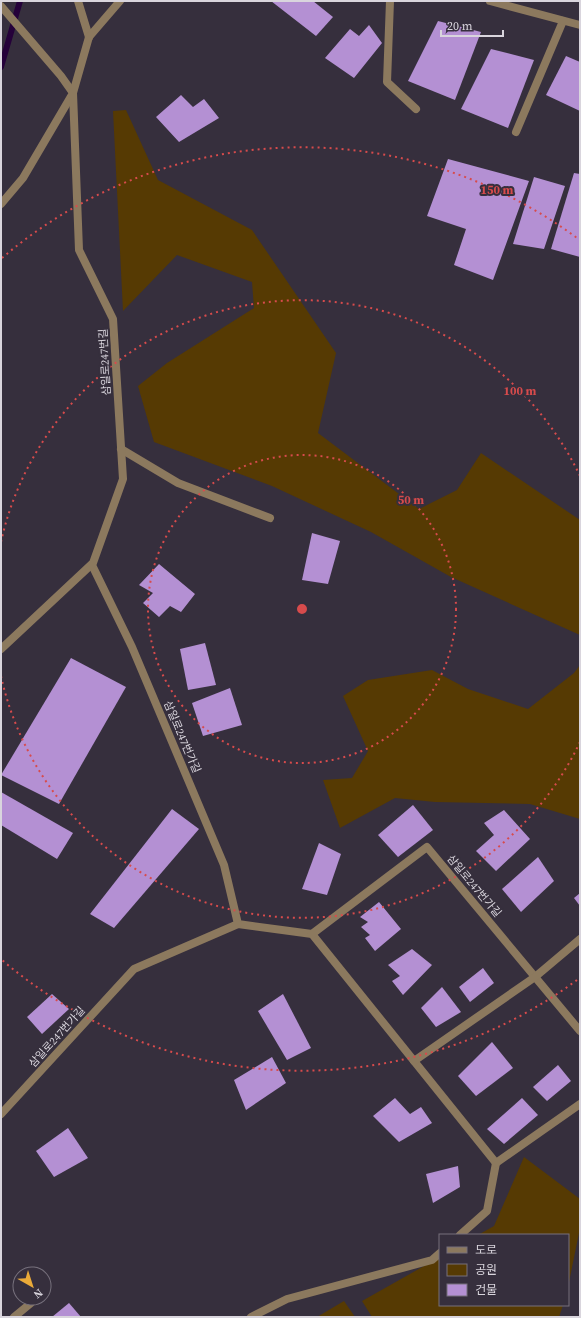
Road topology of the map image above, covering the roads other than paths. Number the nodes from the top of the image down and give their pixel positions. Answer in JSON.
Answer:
{"nodes":[{"id":1,"x":78,"y":1,"type":"edge"},
{"id":2,"x":120,"y":1,"type":"edge"},
{"id":3,"x":390,"y":1,"type":"edge"},
{"id":4,"x":490,"y":1,"type":"edge"},
{"id":5,"x":1,"y":6,"type":"edge"},
{"id":6,"x":563,"y":21,"type":"junction"},
{"id":7,"x":580,"y":25,"type":"edge"},
{"id":8,"x":89,"y":37,"type":"junction"},
{"id":9,"x":73,"y":93,"type":"junction"},
{"id":10,"x":416,"y":109,"type":"dead end"},
{"id":11,"x":516,"y":132,"type":"dead end"},
{"id":12,"x":1,"y":204,"type":"edge"},
{"id":13,"x":121,"y":449,"type":"junction"},
{"id":14,"x":270,"y":518,"type":"dead end"},
{"id":15,"x":92,"y":565,"type":"junction"},
{"id":16,"x":1,"y":649,"type":"edge"},
{"id":17,"x":238,"y":924,"type":"junction"},
{"id":18,"x":312,"y":934,"type":"junction"},
{"id":19,"x":580,"y":940,"type":"edge"},
{"id":20,"x":535,"y":977,"type":"junction"},
{"id":21,"x":580,"y":1031,"type":"edge"},
{"id":22,"x":414,"y":1061,"type":"junction"},
{"id":23,"x":580,"y":1104,"type":"edge"},
{"id":24,"x":1,"y":1114,"type":"edge"},
{"id":25,"x":496,"y":1164,"type":"junction"},
{"id":26,"x":461,"y":1234,"type":"edge"},
{"id":27,"x":439,"y":1254,"type":"edge"},
{"id":28,"x":27,"y":1306,"type":"edge"},
{"id":29,"x":14,"y":1317,"type":"edge"},
{"id":30,"x":251,"y":1317,"type":"edge"}],
"edges":[{"from":1,"to":8,"type":"street"},
{"from":2,"to":8,"type":"street","name":"삼일로247번길"},
{"from":3,"to":10,"type":"street"},
{"from":4,"to":6,"type":"street"},
{"from":5,"to":9,"type":"street"},
{"from":6,"to":7,"type":"street"},
{"from":6,"to":11,"type":"street"},
{"from":8,"to":9,"type":"street","name":"삼일로247번길"},
{"from":9,"to":12,"type":"street"},
{"from":9,"to":13,"type":"street","name":"삼일로247번길"},
{"from":13,"to":14,"type":"street"},
{"from":13,"to":15,"type":"street","name":"삼일로247번길"},
{"from":15,"to":16,"type":"street","name":"삼일로247번길"},
{"from":15,"to":17,"type":"street","name":"삼일로247번가길"},
{"from":17,"to":18,"type":"street"},
{"from":17,"to":24,"type":"street","name":"삼일로247번가길"},
{"from":18,"to":20,"type":"street","name":"삼일로247번가길"},
{"from":18,"to":22,"type":"street"},
{"from":19,"to":20,"type":"street"},
{"from":20,"to":21,"type":"street","name":"삼일로247번가길"},
{"from":20,"to":22,"type":"street"},
{"from":22,"to":25,"type":"street"},
{"from":23,"to":25,"type":"street"},
{"from":25,"to":26,"type":"street"},
{"from":27,"to":30,"type":"street"},
{"from":28,"to":29,"type":"street"}]}
